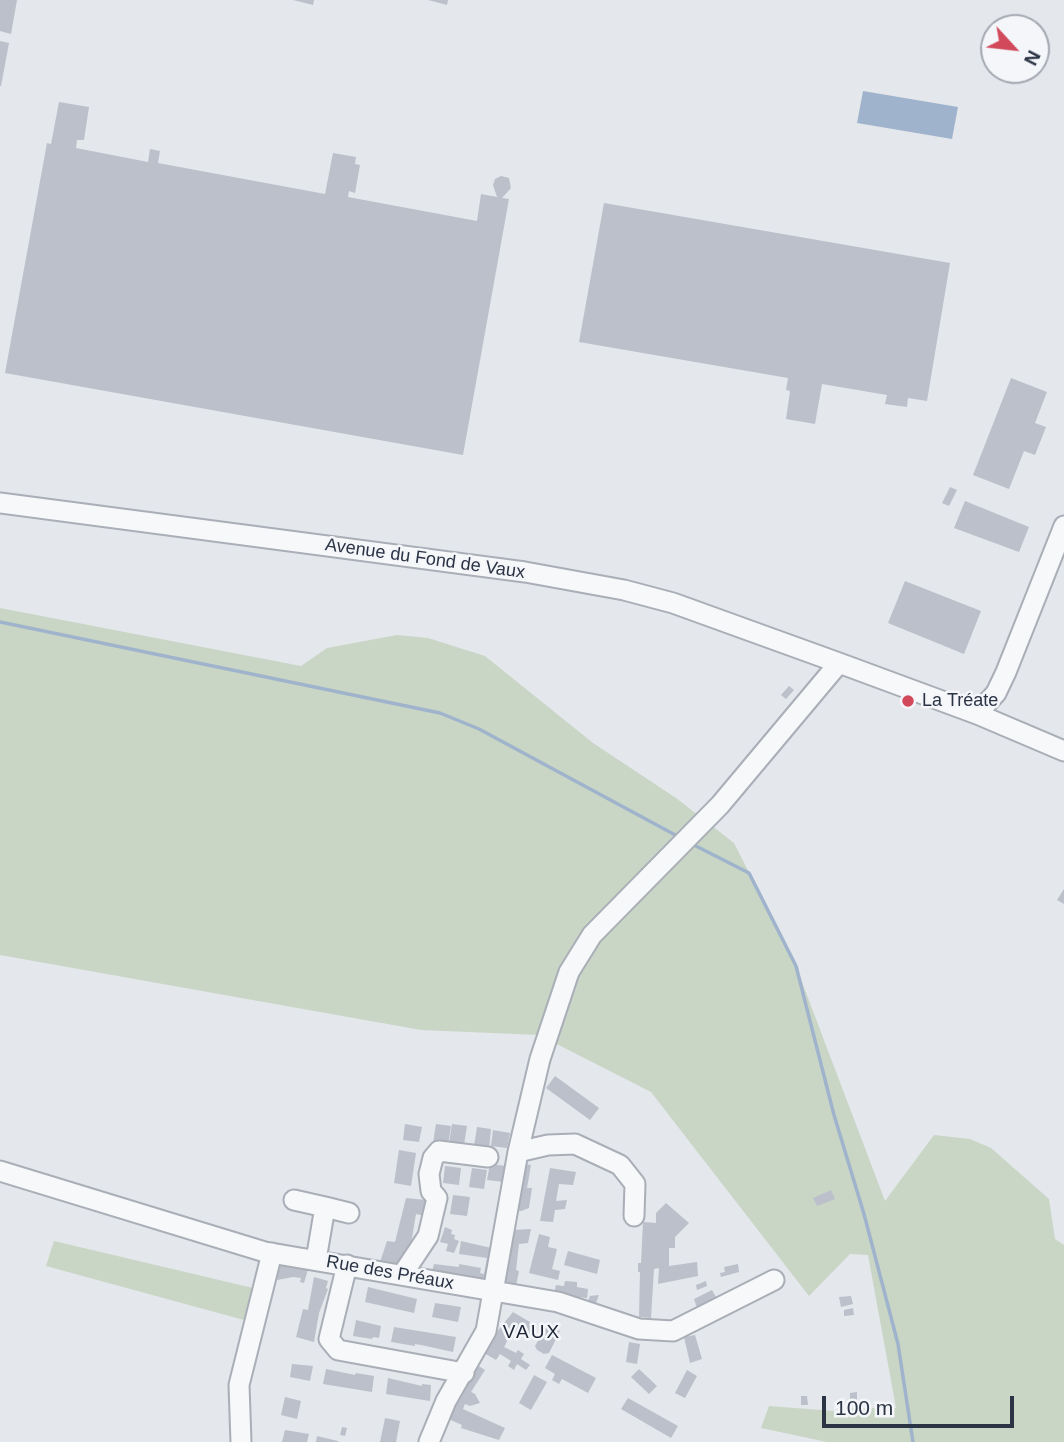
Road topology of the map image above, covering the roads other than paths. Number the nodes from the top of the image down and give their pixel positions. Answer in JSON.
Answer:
{"nodes":[{"id":1,"x":0,"y":503,"type":"edge"},
{"id":2,"x":1064,"y":526,"type":"edge"},
{"id":3,"x":839,"y":663,"type":"junction"},
{"id":4,"x":977,"y":714,"type":"junction"},
{"id":5,"x":1064,"y":751,"type":"edge"},
{"id":6,"x":518,"y":1152,"type":"junction"},
{"id":7,"x":488,"y":1157,"type":"dead end"},
{"id":8,"x":0,"y":1171,"type":"edge"},
{"id":9,"x":294,"y":1200,"type":"dead end"},
{"id":10,"x":326,"y":1208,"type":"junction"},
{"id":11,"x":349,"y":1213,"type":"dead end"},
{"id":12,"x":634,"y":1216,"type":"dead end"},
{"id":13,"x":272,"y":1253,"type":"junction"},
{"id":14,"x":316,"y":1260,"type":"junction"},
{"id":15,"x":347,"y":1265,"type":"junction"},
{"id":16,"x":402,"y":1275,"type":"junction"},
{"id":17,"x":774,"y":1280,"type":"dead end"},
{"id":18,"x":495,"y":1292,"type":"junction"},
{"id":19,"x":518,"y":1296,"type":"junction"},
{"id":20,"x":486,"y":1331,"type":"junction"},
{"id":21,"x":464,"y":1373,"type":"junction"},
{"id":22,"x":242,"y":1442,"type":"edge"},
{"id":23,"x":429,"y":1442,"type":"edge"}],
"edges":[{"from":1,"to":3,"type":"street","name":"Avenue du Fond de Vaux"},
{"from":2,"to":4,"type":"street"},
{"from":3,"to":4,"type":"street","name":"Avenue du Fond de Vaux"},
{"from":3,"to":6,"type":"street"},
{"from":4,"to":5,"type":"street","name":"Avenue du Fond de Vaux"},
{"from":6,"to":12,"type":"street"},
{"from":6,"to":18,"type":"street"},
{"from":7,"to":16,"type":"street"},
{"from":8,"to":13,"type":"street","name":"Rue des Préaux"},
{"from":9,"to":10,"type":"street"},
{"from":10,"to":11,"type":"street"},
{"from":10,"to":14,"type":"street"},
{"from":13,"to":14,"type":"street","name":"Rue des Préaux"},
{"from":13,"to":22,"type":"street"},
{"from":14,"to":15,"type":"street","name":"Rue des Préaux"},
{"from":15,"to":16,"type":"street","name":"Rue des Préaux"},
{"from":15,"to":21,"type":"street"},
{"from":16,"to":18,"type":"street","name":"Rue des Préaux"},
{"from":17,"to":19,"type":"street","name":"Rue des Préaux"},
{"from":18,"to":19,"type":"street","name":"Rue des Préaux"},
{"from":18,"to":20,"type":"street"},
{"from":19,"to":20,"type":"street"},
{"from":20,"to":21,"type":"street"},
{"from":21,"to":23,"type":"street"}]}
